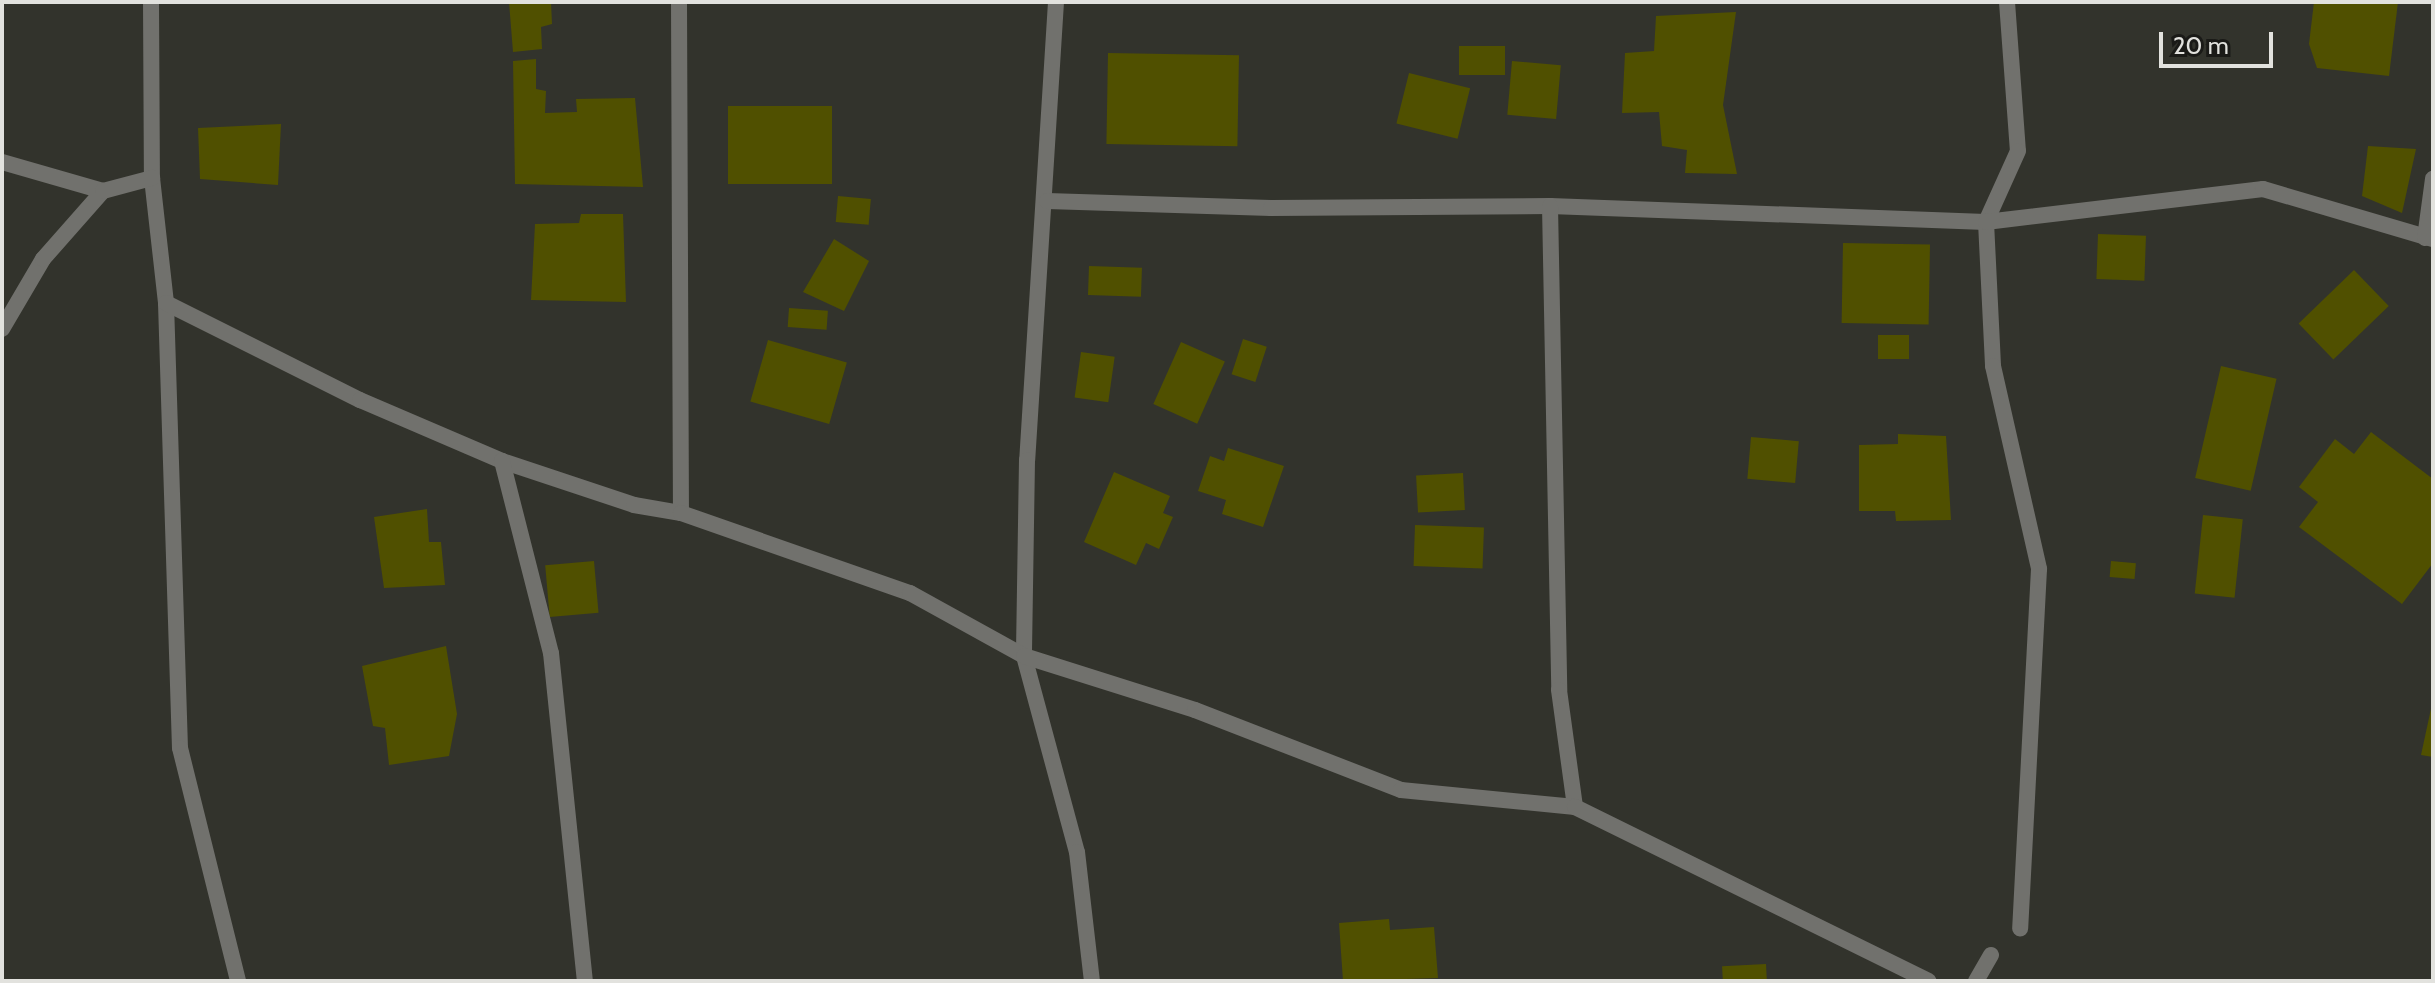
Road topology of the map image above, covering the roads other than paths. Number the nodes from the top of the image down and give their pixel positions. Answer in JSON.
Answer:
{"nodes":[{"id":1,"x":151,"y":2,"type":"edge"},
{"id":2,"x":679,"y":2,"type":"edge"},
{"id":3,"x":1056,"y":2,"type":"edge"},
{"id":4,"x":2007,"y":2,"type":"edge"},
{"id":5,"x":2,"y":162,"type":"edge"},
{"id":6,"x":152,"y":178,"type":"junction"},
{"id":7,"x":2433,"y":179,"type":"edge"},
{"id":8,"x":103,"y":191,"type":"junction"},
{"id":9,"x":1047,"y":201,"type":"junction"},
{"id":10,"x":1550,"y":206,"type":"junction"},
{"id":11,"x":1986,"y":222,"type":"junction"},
{"id":12,"x":2429,"y":239,"type":"edge"},
{"id":13,"x":166,"y":303,"type":"junction"},
{"id":14,"x":2,"y":329,"type":"edge"},
{"id":15,"x":502,"y":461,"type":"junction"},
{"id":16,"x":681,"y":513,"type":"junction"},
{"id":17,"x":1024,"y":656,"type":"junction"},
{"id":18,"x":1575,"y":807,"type":"junction"},
{"id":19,"x":2020,"y":928,"type":"dead end"},
{"id":20,"x":1991,"y":955,"type":"dead end"},
{"id":21,"x":238,"y":981,"type":"edge"},
{"id":22,"x":585,"y":981,"type":"edge"},
{"id":23,"x":1092,"y":981,"type":"edge"},
{"id":24,"x":1928,"y":981,"type":"edge"},
{"id":25,"x":1976,"y":981,"type":"edge"}],
"edges":[{"from":1,"to":6,"type":"street"},
{"from":2,"to":16,"type":"street"},
{"from":3,"to":9,"type":"street"},
{"from":4,"to":11,"type":"street"},
{"from":5,"to":8,"type":"street"},
{"from":6,"to":8,"type":"street"},
{"from":6,"to":13,"type":"street"},
{"from":7,"to":12,"type":"street"},
{"from":8,"to":14,"type":"street"},
{"from":9,"to":10,"type":"street"},
{"from":9,"to":17,"type":"street"},
{"from":10,"to":11,"type":"street"},
{"from":10,"to":18,"type":"street"},
{"from":11,"to":12,"type":"street"},
{"from":11,"to":19,"type":"street"},
{"from":13,"to":15,"type":"street"},
{"from":13,"to":21,"type":"street"},
{"from":15,"to":16,"type":"street"},
{"from":15,"to":22,"type":"street"},
{"from":16,"to":17,"type":"street"},
{"from":17,"to":18,"type":"street"},
{"from":17,"to":23,"type":"street"},
{"from":18,"to":24,"type":"street"},
{"from":20,"to":25,"type":"street"}]}
